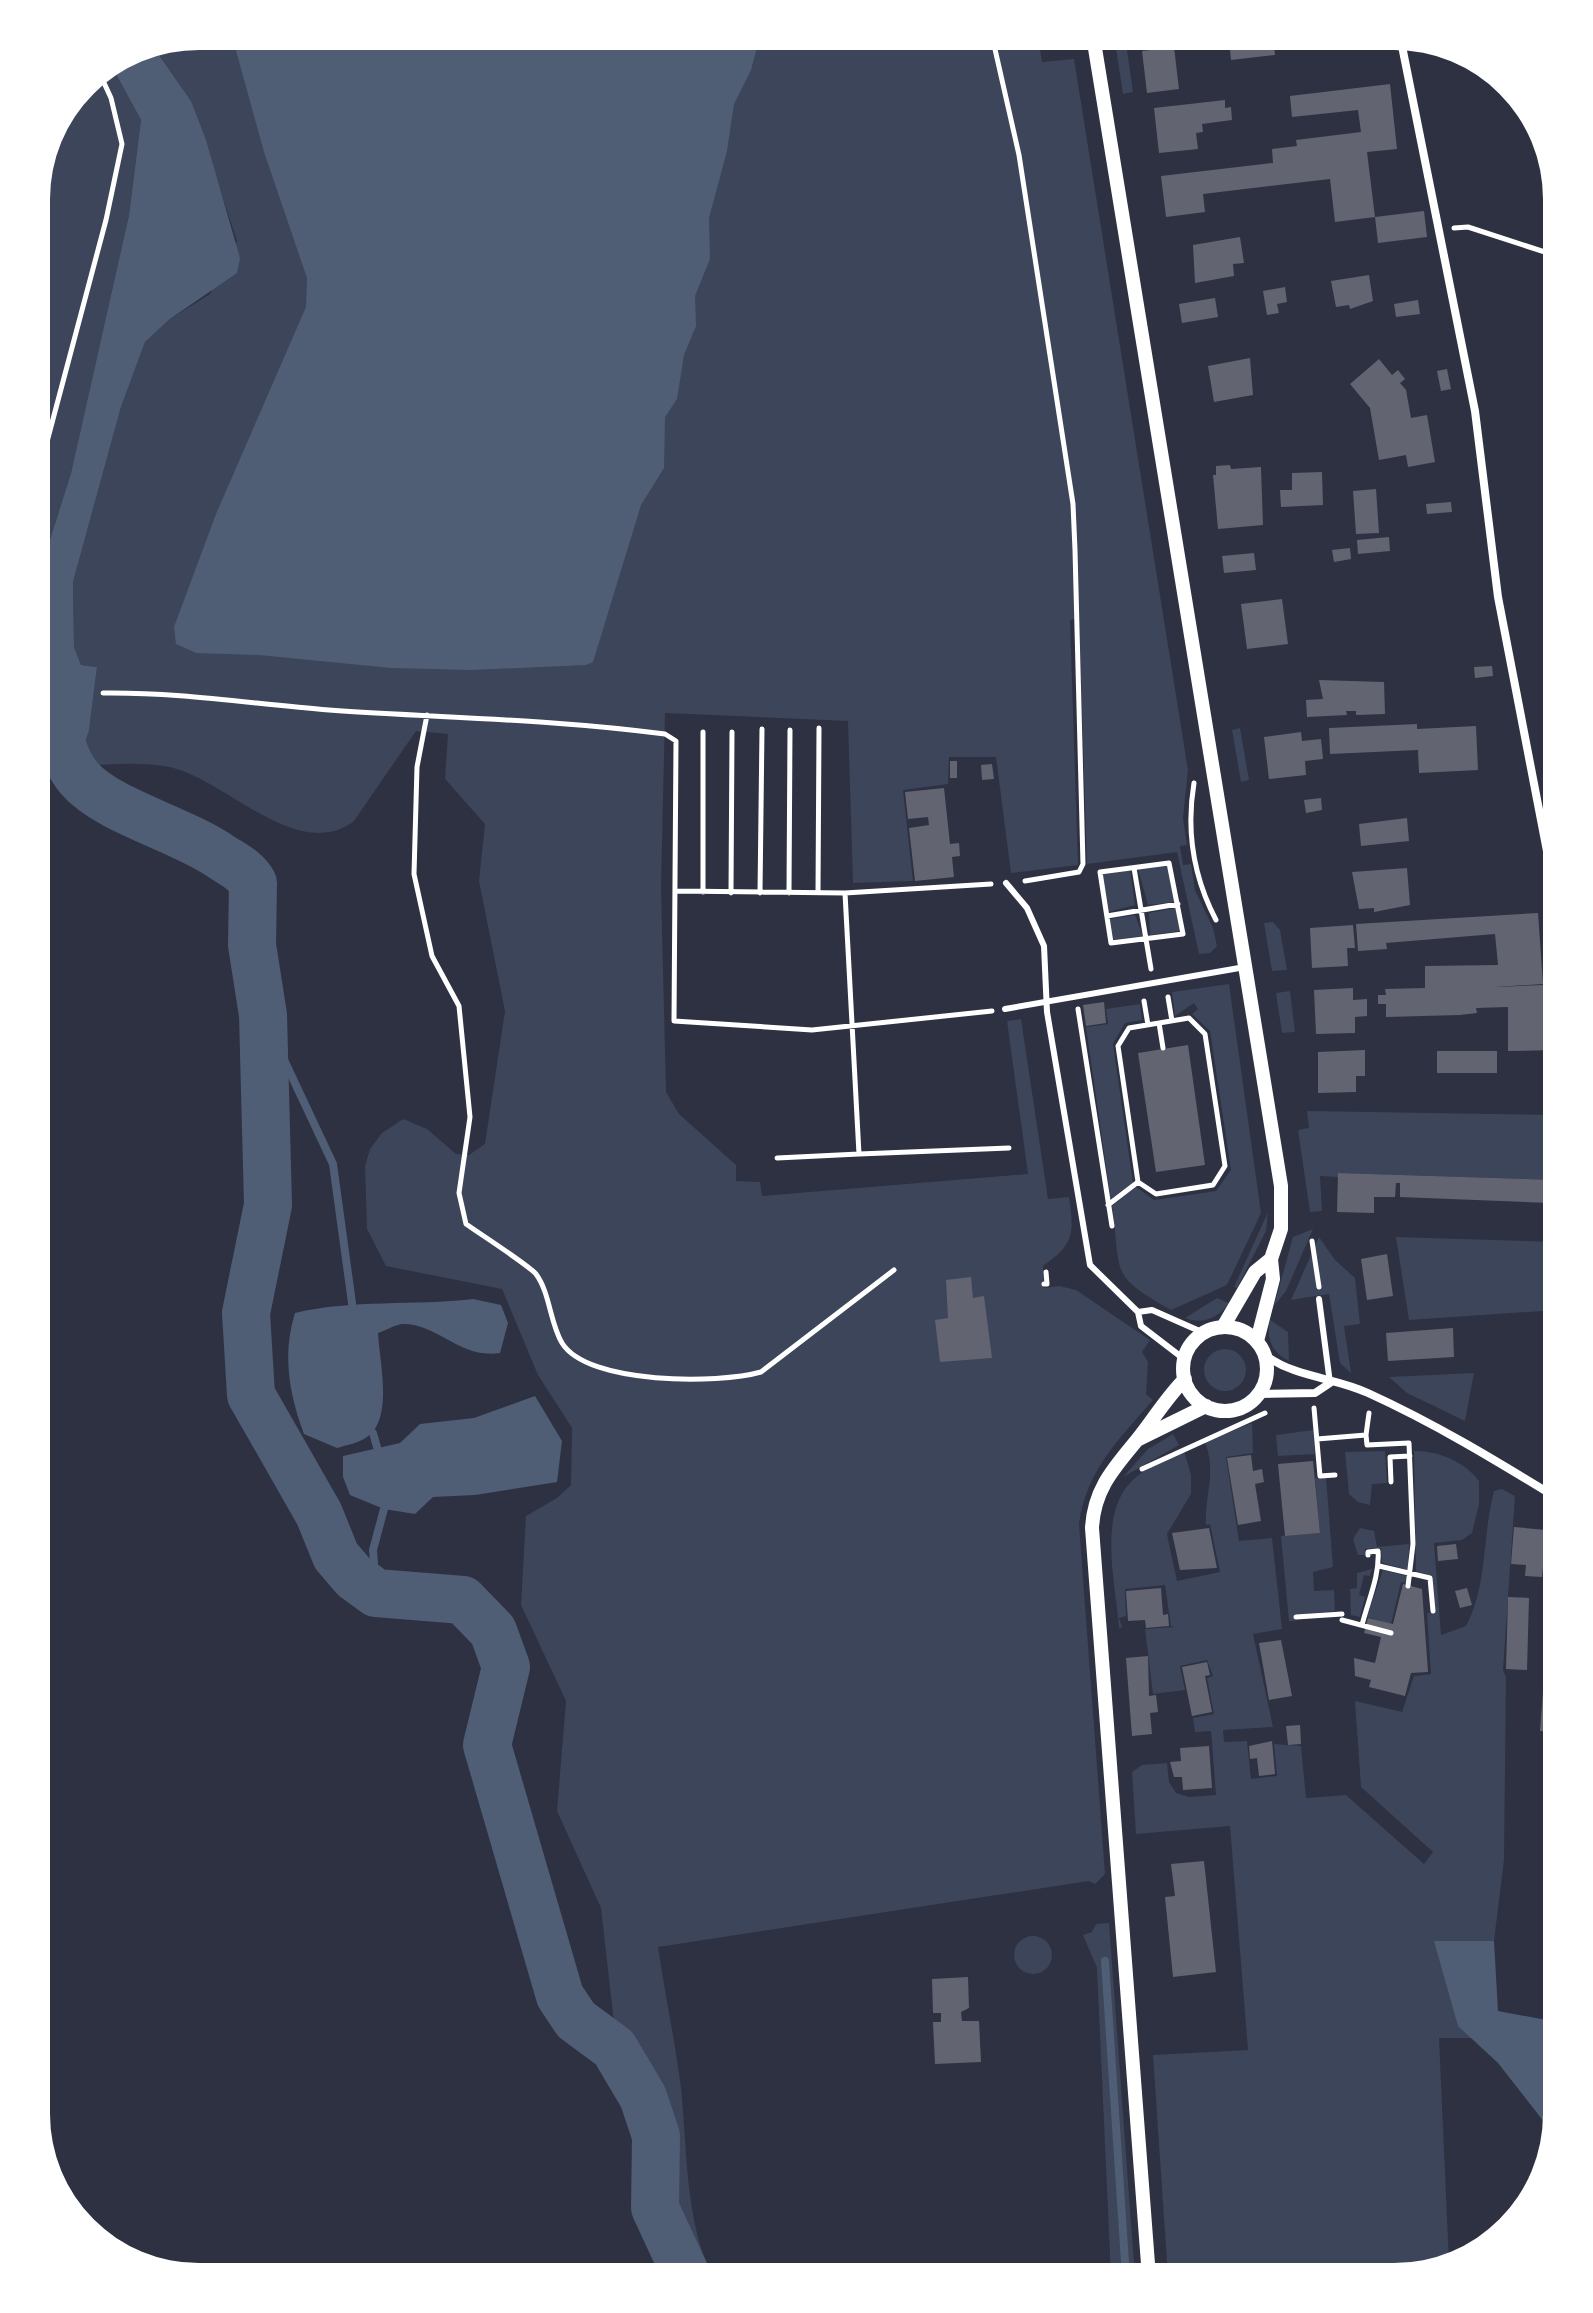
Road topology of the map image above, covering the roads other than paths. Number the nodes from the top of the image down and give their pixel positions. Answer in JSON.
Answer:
{"nodes":[{"id":1,"x":1095,"y":50,"type":"edge"},
{"id":2,"x":1403,"y":50,"type":"edge"},
{"id":3,"x":1543,"y":830,"type":"edge"},
{"id":4,"x":1006,"y":883,"type":"road end"},
{"id":5,"x":1245,"y":967,"type":"junction"},
{"id":6,"x":1046,"y":1000,"type":"junction"},
{"id":7,"x":1005,"y":1009,"type":"road end"},
{"id":8,"x":1271,"y":1259,"type":"junction"},
{"id":9,"x":1319,"y":1299,"type":"road end"},
{"id":10,"x":1138,"y":1312,"type":"junction"},
{"id":11,"x":1223,"y":1327,"type":"junction"},
{"id":12,"x":1204,"y":1333,"type":"junction"},
{"id":13,"x":1257,"y":1341,"type":"junction"},
{"id":14,"x":1265,"y":1355,"type":"junction"},
{"id":15,"x":1184,"y":1359,"type":"junction"},
{"id":16,"x":1185,"y":1379,"type":"junction"},
{"id":17,"x":1330,"y":1383,"type":"junction"},
{"id":18,"x":1259,"y":1394,"type":"junction"},
{"id":19,"x":1206,"y":1406,"type":"junction"},
{"id":20,"x":1137,"y":1440,"type":"junction"},
{"id":21,"x":1543,"y":1490,"type":"edge"},
{"id":22,"x":1148,"y":2263,"type":"edge"}],
"edges":[{"from":1,"to":5,"type":"street"},
{"from":2,"to":3,"type":"street"},
{"from":4,"to":6,"type":"lane"},
{"from":5,"to":6,"type":"lane"},
{"from":5,"to":8,"type":"street"},
{"from":6,"to":7,"type":"lane"},
{"from":6,"to":10,"type":"lane"},
{"from":8,"to":11,"type":"street"},
{"from":8,"to":13,"type":"street"},
{"from":9,"to":17,"type":"lane"},
{"from":10,"to":12,"type":"lane"},
{"from":10,"to":15,"type":"lane"},
{"from":11,"to":12,"type":"street"},
{"from":11,"to":13,"type":"street"},
{"from":12,"to":15,"type":"street"},
{"from":13,"to":14,"type":"street"},
{"from":14,"to":17,"type":"street"},
{"from":14,"to":18,"type":"street"},
{"from":15,"to":16,"type":"street"},
{"from":16,"to":19,"type":"street"},
{"from":16,"to":20,"type":"street"},
{"from":17,"to":18,"type":"street"},
{"from":17,"to":21,"type":"street"},
{"from":18,"to":19,"type":"street"},
{"from":19,"to":20,"type":"street"},
{"from":20,"to":22,"type":"street"}]}
